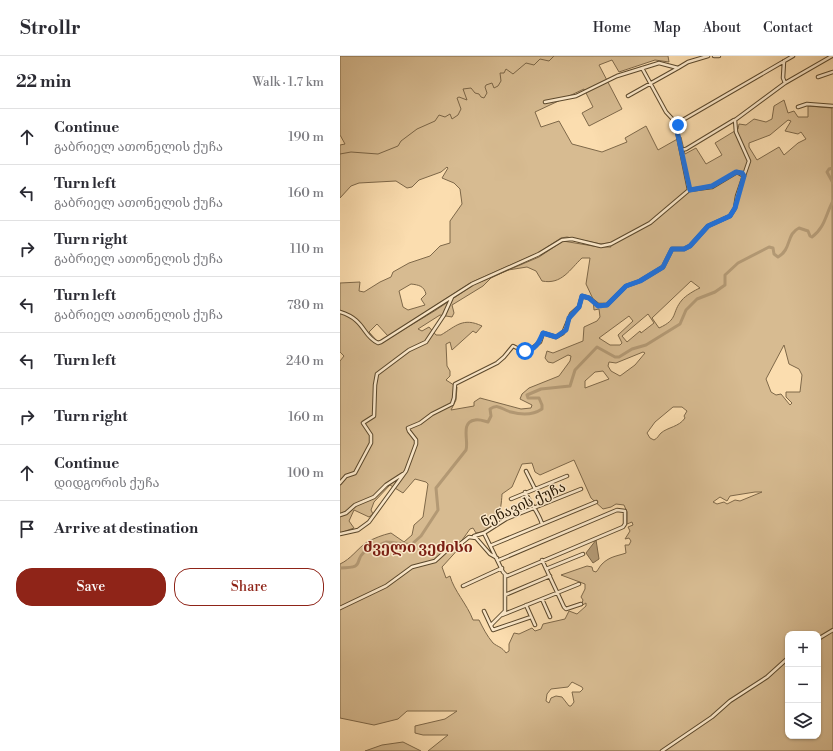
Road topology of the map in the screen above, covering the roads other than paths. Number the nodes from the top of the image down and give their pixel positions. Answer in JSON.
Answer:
{"nodes":[{"id":1,"x":708,"y":56,"type":"edge"},
{"id":2,"x":714,"y":56,"type":"edge"},
{"id":3,"x":719,"y":56,"type":"edge"},
{"id":4,"x":792,"y":56,"type":"edge"},
{"id":5,"x":832,"y":56,"type":"edge"},
{"id":6,"x":784,"y":61,"type":"junction"},
{"id":7,"x":642,"y":68,"type":"junction"},
{"id":8,"x":678,"y":68,"type":"junction"},
{"id":9,"x":833,"y":72,"type":"edge"},
{"id":10,"x":818,"y":77,"type":"dead end"},
{"id":11,"x":650,"y":83,"type":"junction"},
{"id":12,"x":785,"y":83,"type":"junction"},
{"id":13,"x":628,"y":96,"type":"dead end"},
{"id":14,"x":544,"y":102,"type":"dead end"},
{"id":15,"x":833,"y":106,"type":"edge"},
{"id":16,"x":798,"y":107,"type":"dead end"},
{"id":17,"x":734,"y":120,"type":"junction"},
{"id":18,"x":678,"y":125,"type":"junction"},
{"id":19,"x":681,"y":150,"type":"junction"},
{"id":20,"x":744,"y":176,"type":"junction"},
{"id":21,"x":690,"y":190,"type":"junction"},
{"id":22,"x":452,"y":297,"type":"junction"},
{"id":23,"x":340,"y":312,"type":"edge"},
{"id":24,"x":526,"y":471,"type":"dead end"},
{"id":25,"x":403,"y":474,"type":"junction"},
{"id":26,"x":568,"y":476,"type":"dead end"},
{"id":27,"x":340,"y":483,"type":"edge"},
{"id":28,"x":535,"y":489,"type":"junction"},
{"id":29,"x":581,"y":489,"type":"dead end"},
{"id":30,"x":525,"y":492,"type":"junction"},
{"id":31,"x":511,"y":499,"type":"dead end"},
{"id":32,"x":596,"y":502,"type":"dead end"},
{"id":33,"x":533,"y":508,"type":"junction"},
{"id":34,"x":340,"y":515,"type":"edge"},
{"id":35,"x":542,"y":524,"type":"junction"},
{"id":36,"x":484,"y":533,"type":"junction"},
{"id":37,"x":340,"y":534,"type":"edge"},
{"id":38,"x":473,"y":537,"type":"junction"},
{"id":39,"x":492,"y":545,"type":"junction"},
{"id":40,"x":583,"y":554,"type":"dead end"},
{"id":41,"x":498,"y":559,"type":"junction"},
{"id":42,"x":542,"y":560,"type":"junction"},
{"id":43,"x":502,"y":568,"type":"junction"},
{"id":44,"x":546,"y":569,"type":"junction"},
{"id":45,"x":505,"y":576,"type":"junction"},
{"id":46,"x":550,"y":576,"type":"junction"},
{"id":47,"x":579,"y":584,"type":"dead end"},
{"id":48,"x":463,"y":586,"type":"dead end"},
{"id":49,"x":557,"y":592,"type":"junction"},
{"id":50,"x":505,"y":595,"type":"junction"},
{"id":51,"x":542,"y":599,"type":"junction"},
{"id":52,"x":581,"y":604,"type":"dead end"},
{"id":53,"x":526,"y":605,"type":"junction"},
{"id":54,"x":340,"y":608,"type":"edge"},
{"id":55,"x":484,"y":611,"type":"dead end"},
{"id":56,"x":502,"y":615,"type":"junction"},
{"id":57,"x":531,"y":617,"type":"junction"},
{"id":58,"x":550,"y":618,"type":"dead end"},
{"id":59,"x":535,"y":625,"type":"dead end"},
{"id":60,"x":491,"y":626,"type":"junction"},
{"id":61,"x":833,"y":630,"type":"edge"},
{"id":62,"x":821,"y":637,"type":"edge"},
{"id":63,"x":785,"y":661,"type":"edge"},
{"id":64,"x":662,"y":751,"type":"edge"}],
"edges":[{"from":1,"to":8,"type":"street"},
{"from":2,"to":3,"type":"street"},
{"from":4,"to":6,"type":"street"},
{"from":5,"to":12,"type":"street"},
{"from":6,"to":12,"type":"street"},
{"from":6,"to":18,"type":"street"},
{"from":7,"to":8,"type":"street"},
{"from":7,"to":11,"type":"street"},
{"from":7,"to":14,"type":"street"},
{"from":8,"to":11,"type":"street"},
{"from":9,"to":10,"type":"street"},
{"from":11,"to":13,"type":"street"},
{"from":11,"to":18,"type":"street"},
{"from":12,"to":17,"type":"street"},
{"from":15,"to":16,"type":"street"},
{"from":17,"to":19,"type":"street"},
{"from":17,"to":20,"type":"street"},
{"from":18,"to":19,"type":"street"},
{"from":19,"to":21,"type":"street"},
{"from":20,"to":21,"type":"street"},
{"from":20,"to":25,"type":"street"},
{"from":21,"to":22,"type":"street"},
{"from":22,"to":23,"type":"street"},
{"from":22,"to":27,"type":"street"},
{"from":24,"to":28,"type":"street"},
{"from":25,"to":34,"type":"street"},
{"from":25,"to":37,"type":"street"},
{"from":26,"to":28,"type":"street"},
{"from":28,"to":30,"type":"street"},
{"from":29,"to":33,"type":"street","name":"ნენავის ქუჩა"},
{"from":30,"to":31,"type":"street"},
{"from":30,"to":33,"type":"street"},
{"from":32,"to":35,"type":"street"},
{"from":33,"to":35,"type":"street"},
{"from":33,"to":36,"type":"street","name":"ნენავის ქუჩა"},
{"from":35,"to":39,"type":"street"},
{"from":36,"to":38,"type":"street","name":"ნენავის ქუჩა"},
{"from":36,"to":39,"type":"street"},
{"from":38,"to":41,"type":"street"},
{"from":38,"to":54,"type":"street","name":"ნენავის ქუჩა"},
{"from":39,"to":41,"type":"street"},
{"from":40,"to":44,"type":"street"},
{"from":41,"to":42,"type":"street"},
{"from":41,"to":43,"type":"street"},
{"from":42,"to":44,"type":"street"},
{"from":42,"to":45,"type":"street"},
{"from":43,"to":45,"type":"street"},
{"from":43,"to":48,"type":"street"},
{"from":44,"to":46,"type":"street"},
{"from":45,"to":50,"type":"street"},
{"from":46,"to":49,"type":"street"},
{"from":46,"to":50,"type":"street"},
{"from":47,"to":49,"type":"street"},
{"from":49,"to":51,"type":"street"},
{"from":49,"to":52,"type":"street"},
{"from":50,"to":56,"type":"street"},
{"from":51,"to":53,"type":"street"},
{"from":51,"to":58,"type":"street"},
{"from":53,"to":56,"type":"street"},
{"from":53,"to":57,"type":"street"},
{"from":55,"to":60,"type":"street"},
{"from":56,"to":60,"type":"street"},
{"from":57,"to":59,"type":"street"},
{"from":57,"to":60,"type":"street"},
{"from":61,"to":62,"type":"street"},
{"from":63,"to":64,"type":"street"}]}
